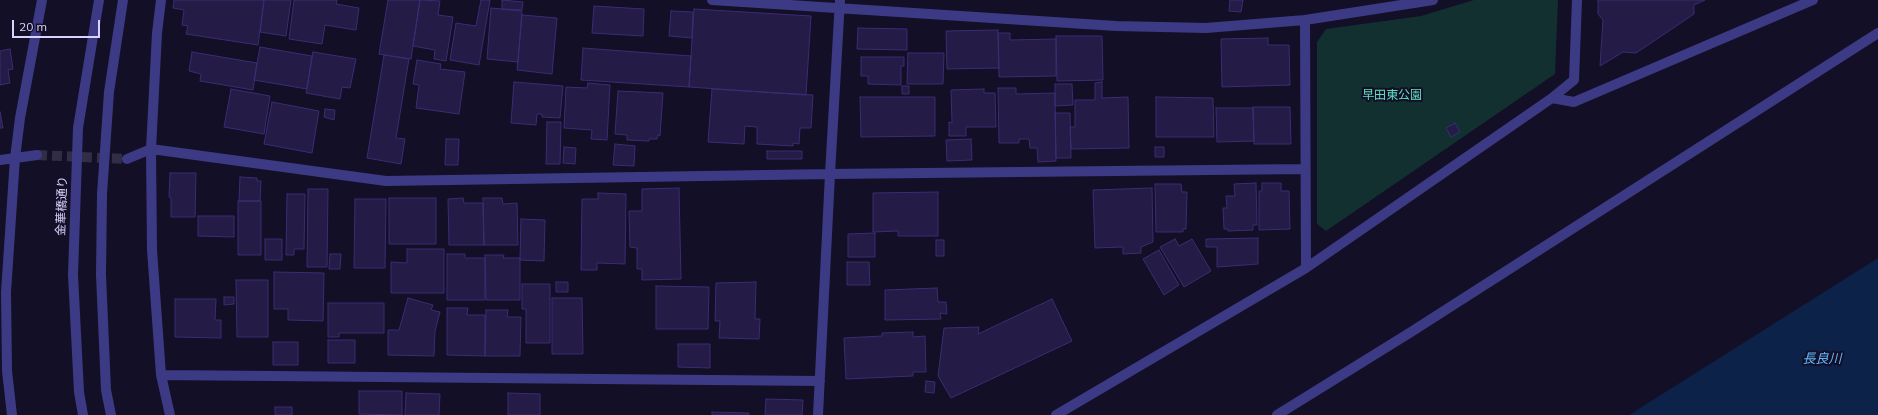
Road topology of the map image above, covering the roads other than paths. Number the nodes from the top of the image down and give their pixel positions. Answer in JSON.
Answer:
{"nodes":[{"id":1,"x":42,"y":0,"type":"edge"},
{"id":2,"x":99,"y":0,"type":"edge"},
{"id":3,"x":123,"y":0,"type":"edge"},
{"id":4,"x":161,"y":0,"type":"edge"},
{"id":5,"x":712,"y":0,"type":"edge"},
{"id":6,"x":1577,"y":0,"type":"edge"},
{"id":7,"x":1813,"y":0,"type":"edge"},
{"id":8,"x":1427,"y":1,"type":"edge"},
{"id":9,"x":840,"y":4,"type":"edge"},
{"id":10,"x":1305,"y":20,"type":"junction"},
{"id":11,"x":1878,"y":33,"type":"edge"},
{"id":12,"x":1552,"y":98,"type":"junction"},
{"id":13,"x":151,"y":149,"type":"junction"},
{"id":14,"x":37,"y":155,"type":"tunnel mouth"},
{"id":15,"x":15,"y":158,"type":"junction"},
{"id":16,"x":127,"y":159,"type":"tunnel mouth"},
{"id":17,"x":0,"y":160,"type":"edge"},
{"id":18,"x":1305,"y":169,"type":"junction"},
{"id":19,"x":830,"y":174,"type":"junction"},
{"id":20,"x":1306,"y":268,"type":"junction"},
{"id":21,"x":3,"y":372,"type":"edge"},
{"id":22,"x":162,"y":375,"type":"junction"},
{"id":23,"x":820,"y":382,"type":"junction"},
{"id":24,"x":12,"y":415,"type":"edge"},
{"id":25,"x":83,"y":415,"type":"edge"},
{"id":26,"x":111,"y":415,"type":"edge"},
{"id":27,"x":170,"y":415,"type":"edge"},
{"id":28,"x":818,"y":415,"type":"edge"},
{"id":29,"x":1056,"y":415,"type":"edge"},
{"id":30,"x":1277,"y":415,"type":"edge"}],
"edges":[{"from":1,"to":15,"type":"street"},
{"from":2,"to":25,"type":"street","name":"金華橋通り"},
{"from":3,"to":26,"type":"street"},
{"from":4,"to":13,"type":"street"},
{"from":5,"to":9,"type":"street"},
{"from":6,"to":12,"type":"street"},
{"from":7,"to":12,"type":"street"},
{"from":8,"to":10,"type":"street"},
{"from":9,"to":10,"type":"street"},
{"from":9,"to":19,"type":"street"},
{"from":10,"to":18,"type":"street"},
{"from":11,"to":30,"type":"street"},
{"from":12,"to":20,"type":"street"},
{"from":13,"to":16,"type":"street"},
{"from":13,"to":19,"type":"street"},
{"from":13,"to":22,"type":"street"},
{"from":14,"to":15,"type":"street"},
{"from":15,"to":17,"type":"street"},
{"from":15,"to":21,"type":"street"},
{"from":18,"to":19,"type":"street"},
{"from":18,"to":20,"type":"street"},
{"from":19,"to":23,"type":"street"},
{"from":20,"to":29,"type":"street"},
{"from":21,"to":24,"type":"street"},
{"from":22,"to":23,"type":"street"},
{"from":22,"to":27,"type":"street"},
{"from":23,"to":28,"type":"street"}]}
